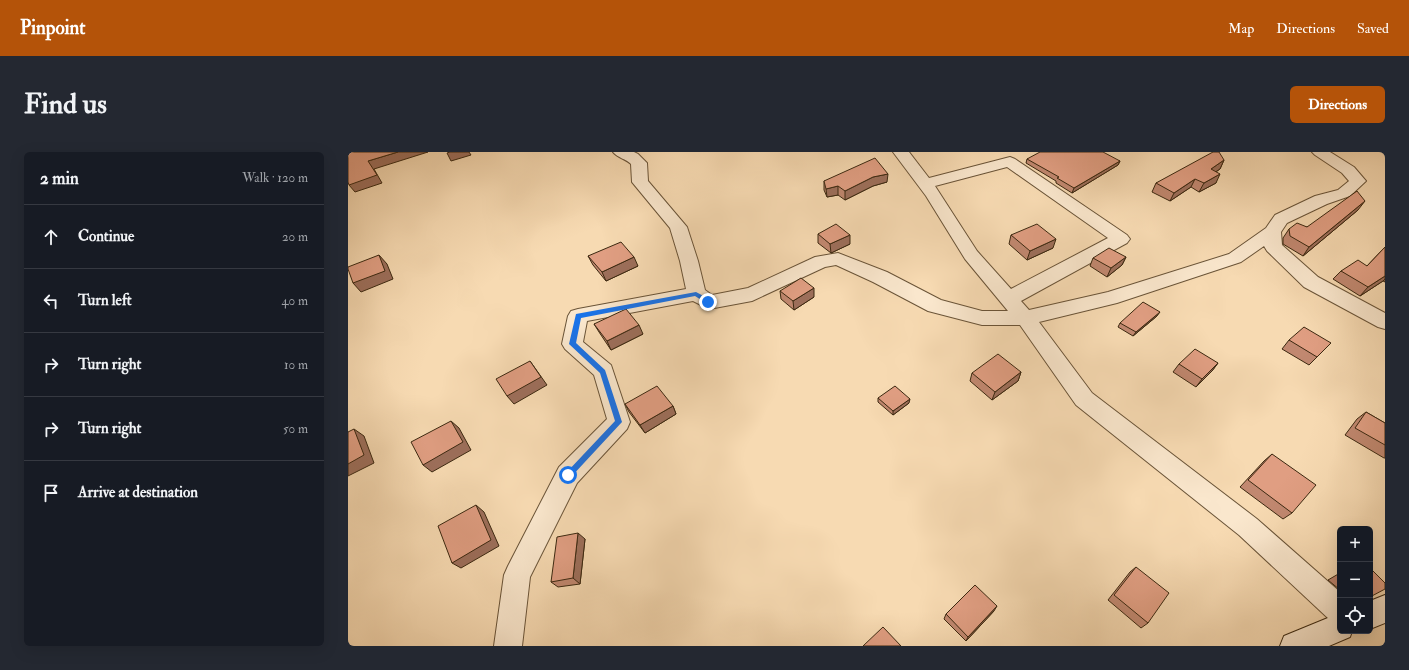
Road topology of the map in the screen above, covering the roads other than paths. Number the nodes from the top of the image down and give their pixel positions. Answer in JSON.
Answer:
{"nodes":[{"id":1,"x":621,"y":152,"type":"edge"},
{"id":2,"x":901,"y":152,"type":"edge"},
{"id":3,"x":1320,"y":152,"type":"edge"},
{"id":4,"x":925,"y":184,"type":"junction"},
{"id":5,"x":1272,"y":232,"type":"junction"},
{"id":6,"x":696,"y":294,"type":"junction"},
{"id":7,"x":1010,"y":299,"type":"junction"},
{"id":8,"x":1025,"y":318,"type":"junction"},
{"id":9,"x":1385,"y":322,"type":"edge"},
{"id":10,"x":1337,"y":607,"type":"edge"},
{"id":11,"x":1385,"y":609,"type":"edge"},
{"id":12,"x":1373,"y":614,"type":"edge"},
{"id":13,"x":1337,"y":628,"type":"edge"},
{"id":14,"x":508,"y":646,"type":"edge"},
{"id":15,"x":1294,"y":646,"type":"edge"}],
"edges":[{"from":1,"to":6,"type":"street"},
{"from":2,"to":4,"type":"street"},
{"from":3,"to":5,"type":"street"},
{"from":4,"to":7,"type":"street"},
{"from":4,"to":7,"type":"street"},
{"from":5,"to":8,"type":"street"},
{"from":5,"to":9,"type":"street"},
{"from":6,"to":8,"type":"street"},
{"from":6,"to":14,"type":"street"},
{"from":7,"to":8,"type":"street"},
{"from":8,"to":10,"type":"street"},
{"from":11,"to":12,"type":"street"},
{"from":13,"to":15,"type":"street"}]}
